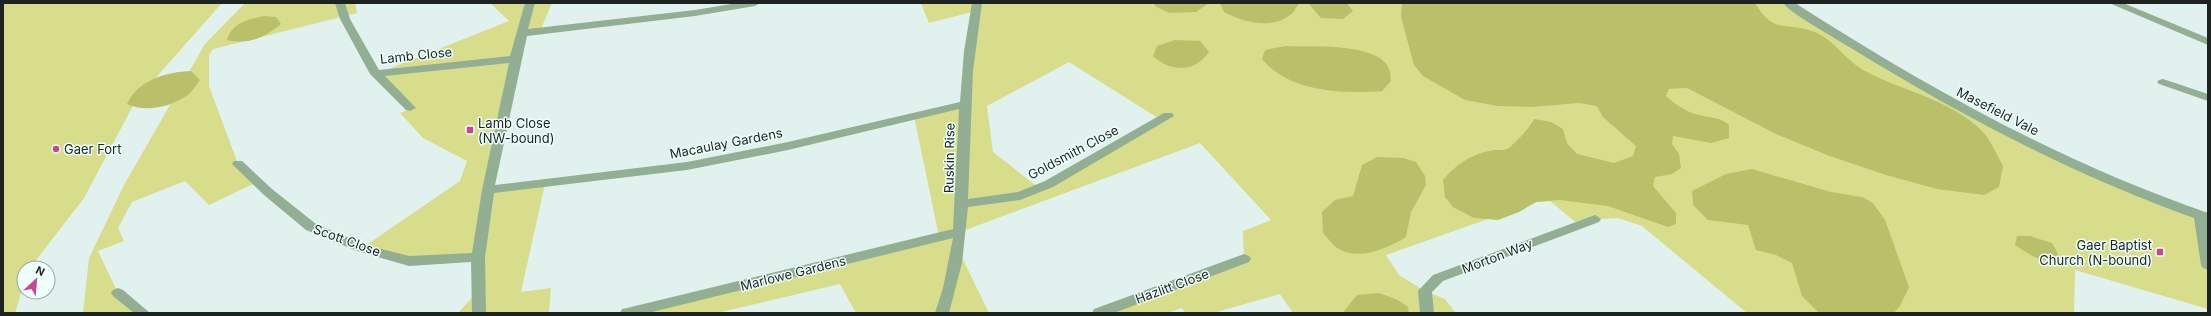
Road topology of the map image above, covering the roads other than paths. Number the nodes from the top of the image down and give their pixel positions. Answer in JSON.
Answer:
{"nodes":[{"id":1,"x":340,"y":3,"type":"edge"},
{"id":2,"x":530,"y":3,"type":"edge"},
{"id":3,"x":755,"y":3,"type":"edge"},
{"id":4,"x":977,"y":3,"type":"edge"},
{"id":5,"x":1788,"y":3,"type":"edge"},
{"id":6,"x":2114,"y":3,"type":"edge"},
{"id":7,"x":522,"y":33,"type":"junction"},
{"id":8,"x":2208,"y":42,"type":"edge"},
{"id":9,"x":515,"y":59,"type":"junction"},
{"id":10,"x":376,"y":74,"type":"junction"},
{"id":11,"x":2163,"y":82,"type":"dead end"},
{"id":12,"x":2208,"y":98,"type":"edge"},
{"id":13,"x":965,"y":104,"type":"junction"},
{"id":14,"x":410,"y":108,"type":"dead end"},
{"id":15,"x":1168,"y":116,"type":"dead end"},
{"id":16,"x":238,"y":164,"type":"dead end"},
{"id":17,"x":488,"y":190,"type":"junction"},
{"id":18,"x":962,"y":204,"type":"junction"},
{"id":19,"x":2204,"y":217,"type":"edge"},
{"id":20,"x":1595,"y":219,"type":"dead end"},
{"id":21,"x":959,"y":232,"type":"junction"},
{"id":22,"x":478,"y":257,"type":"junction"},
{"id":23,"x":1244,"y":259,"type":"dead end"},
{"id":24,"x":2208,"y":265,"type":"edge"},
{"id":25,"x":118,"y":293,"type":"dead end"},
{"id":26,"x":143,"y":313,"type":"edge"},
{"id":27,"x":479,"y":313,"type":"edge"},
{"id":28,"x":627,"y":313,"type":"edge"},
{"id":29,"x":942,"y":313,"type":"edge"},
{"id":30,"x":1099,"y":313,"type":"edge"},
{"id":31,"x":1427,"y":313,"type":"edge"}],
"edges":[{"from":1,"to":10,"type":"street","name":"Lamb Close"},
{"from":2,"to":7,"type":"street"},
{"from":3,"to":7,"type":"street"},
{"from":4,"to":13,"type":"street","name":"Ruskin Rise"},
{"from":5,"to":19,"type":"street","name":"Masefield Vale"},
{"from":6,"to":8,"type":"street"},
{"from":7,"to":9,"type":"street"},
{"from":9,"to":10,"type":"street","name":"Lamb Close"},
{"from":9,"to":17,"type":"street"},
{"from":10,"to":14,"type":"street"},
{"from":11,"to":12,"type":"street"},
{"from":13,"to":17,"type":"street","name":"Macaulay Gardens"},
{"from":13,"to":18,"type":"street","name":"Ruskin Rise"},
{"from":15,"to":18,"type":"street","name":"Goldsmith Close"},
{"from":16,"to":22,"type":"street","name":"Scott Close"},
{"from":17,"to":22,"type":"street"},
{"from":18,"to":21,"type":"street","name":"Ruskin Rise"},
{"from":19,"to":24,"type":"street"},
{"from":20,"to":31,"type":"street","name":"Morton Way"},
{"from":21,"to":28,"type":"street","name":"Marlowe Gardens"},
{"from":21,"to":29,"type":"street","name":"Ruskin Rise"},
{"from":22,"to":27,"type":"street"},
{"from":23,"to":30,"type":"street","name":"Hazlitt Close"},
{"from":25,"to":26,"type":"street"}]}
